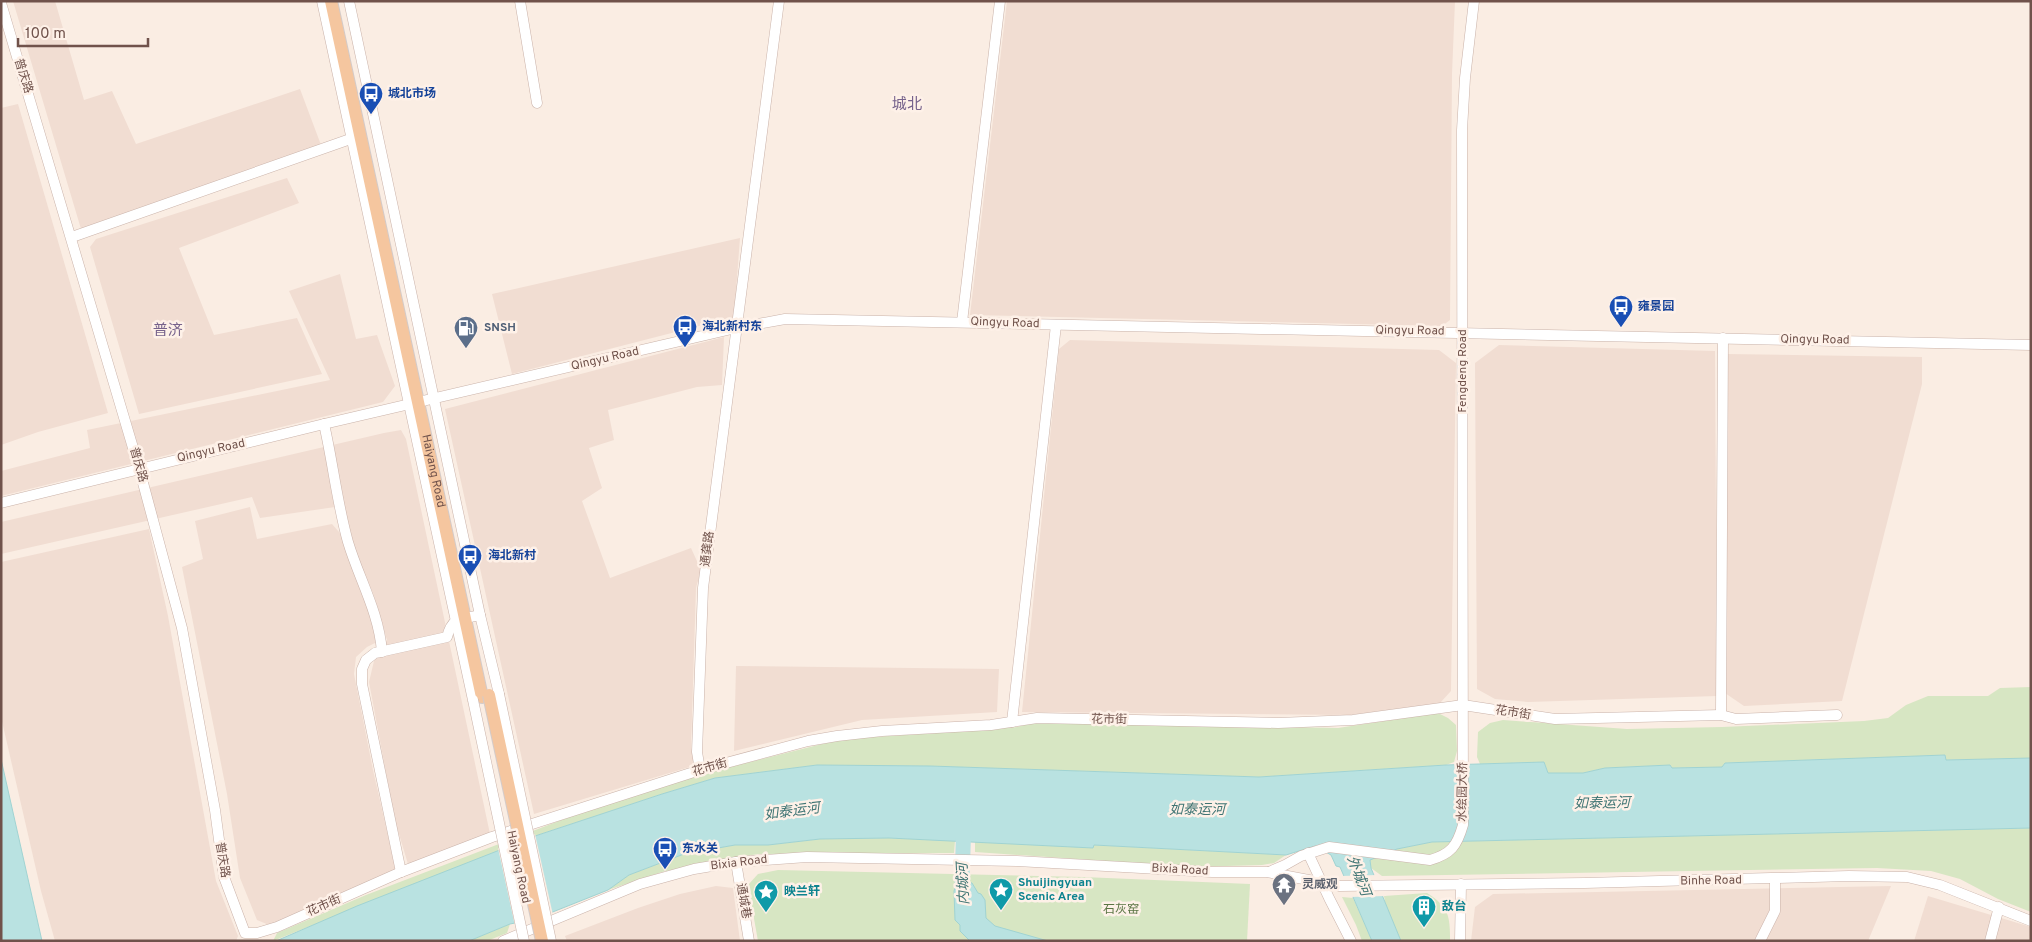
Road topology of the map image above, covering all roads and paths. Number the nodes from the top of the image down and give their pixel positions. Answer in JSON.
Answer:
{"nodes":[{"id":1,"x":322,"y":1,"type":"edge"},
{"id":2,"x":331,"y":1,"type":"edge"},
{"id":3,"x":339,"y":1,"type":"edge"},
{"id":4,"x":349,"y":1,"type":"edge"},
{"id":5,"x":520,"y":1,"type":"edge"},
{"id":6,"x":779,"y":1,"type":"edge"},
{"id":7,"x":1000,"y":1,"type":"edge"},
{"id":8,"x":1474,"y":1,"type":"edge"},
{"id":9,"x":1,"y":3,"type":"edge"},
{"id":10,"x":537,"y":104,"type":"dead end"},
{"id":11,"x":356,"y":137,"type":"junction"},
{"id":12,"x":72,"y":237,"type":"junction"},
{"id":13,"x":962,"y":322,"type":"junction"},
{"id":14,"x":1056,"y":325,"type":"junction"},
{"id":15,"x":736,"y":328,"type":"junction"},
{"id":16,"x":1463,"y":332,"type":"junction"},
{"id":17,"x":1723,"y":338,"type":"junction"},
{"id":18,"x":2031,"y":345,"type":"edge"},
{"id":19,"x":422,"y":402,"type":"junction"},
{"id":20,"x":324,"y":424,"type":"junction"},
{"id":21,"x":139,"y":468,"type":"junction"},
{"id":22,"x":1,"y":503,"type":"edge"},
{"id":23,"x":468,"y":618,"type":"junction"},
{"id":24,"x":382,"y":652,"type":"junction"},
{"id":25,"x":486,"y":697,"type":"junction"},
{"id":26,"x":1463,"y":705,"type":"junction"},
{"id":27,"x":1722,"y":715,"type":"junction"},
{"id":28,"x":1837,"y":715,"type":"dead end"},
{"id":29,"x":1012,"y":722,"type":"junction"},
{"id":30,"x":1463,"y":742,"type":"joint"},
{"id":31,"x":700,"y":770,"type":"junction"},
{"id":32,"x":1312,"y":851,"type":"junction"},
{"id":33,"x":736,"y":862,"type":"junction"},
{"id":34,"x":401,"y":872,"type":"junction"},
{"id":35,"x":1267,"y":872,"type":"junction"},
{"id":36,"x":1775,"y":879,"type":"junction"},
{"id":37,"x":1323,"y":884,"type":"junction"},
{"id":38,"x":1461,"y":884,"type":"junction"},
{"id":39,"x":1999,"y":907,"type":"junction"},
{"id":40,"x":2031,"y":921,"type":"edge"},
{"id":41,"x":245,"y":933,"type":"joint"},
{"id":42,"x":534,"y":935,"type":"edge"},
{"id":43,"x":507,"y":940,"type":"edge"},
{"id":44,"x":524,"y":941,"type":"edge"},
{"id":45,"x":542,"y":941,"type":"edge"},
{"id":46,"x":551,"y":941,"type":"edge"},
{"id":47,"x":749,"y":941,"type":"edge"},
{"id":48,"x":1351,"y":941,"type":"edge"},
{"id":49,"x":1460,"y":941,"type":"edge"},
{"id":50,"x":1760,"y":941,"type":"edge"},
{"id":51,"x":1990,"y":941,"type":"edge"}],
"edges":[{"from":1,"to":11,"type":"street"},
{"from":2,"to":11,"type":"main road","name":"Haiyang Road"},
{"from":3,"to":19,"type":"main road","name":"Haiyang Road"},
{"from":4,"to":19,"type":"street"},
{"from":5,"to":10,"type":"street"},
{"from":6,"to":15,"type":"street","name":"通龚路"},
{"from":7,"to":13,"type":"street"},
{"from":8,"to":16,"type":"street","name":"Fengdeng Road"},
{"from":9,"to":12,"type":"street","name":"普庆路"},
{"from":11,"to":12,"type":"street"},
{"from":11,"to":19,"type":"main road","name":"Haiyang Road"},
{"from":12,"to":21,"type":"street","name":"普庆路"},
{"from":13,"to":14,"type":"street","name":"Qingyu Road"},
{"from":13,"to":15,"type":"street","name":"Qingyu Road"},
{"from":14,"to":16,"type":"street","name":"Qingyu Road"},
{"from":14,"to":29,"type":"street"},
{"from":15,"to":19,"type":"street","name":"Qingyu Road"},
{"from":15,"to":31,"type":"street","name":"通龚路"},
{"from":16,"to":17,"type":"street","name":"Qingyu Road"},
{"from":16,"to":26,"type":"street","name":"Fengdeng Road"},
{"from":17,"to":18,"type":"street","name":"Qingyu Road"},
{"from":17,"to":27,"type":"street"},
{"from":19,"to":20,"type":"street","name":"Qingyu Road"},
{"from":19,"to":23,"type":"main road","name":"Haiyang Road"},
{"from":19,"to":23,"type":"street"},
{"from":20,"to":21,"type":"street","name":"Qingyu Road"},
{"from":20,"to":24,"type":"street"},
{"from":21,"to":22,"type":"street","name":"Qingyu Road"},
{"from":21,"to":41,"type":"street","name":"普庆路"},
{"from":23,"to":24,"type":"street"},
{"from":23,"to":25,"type":"main road","name":"Haiyang Road"},
{"from":24,"to":34,"type":"street"},
{"from":25,"to":42,"type":"main road","name":"Haiyang Road"},
{"from":25,"to":44,"type":"street","bridge":true},
{"from":25,"to":45,"type":"main road","name":"Haiyang Road","bridge":true},
{"from":25,"to":46,"type":"street","bridge":true},
{"from":26,"to":27,"type":"street","name":"花市街"},
{"from":26,"to":29,"type":"street","name":"花市街"},
{"from":26,"to":30,"type":"street","name":"Fengdeng Road"},
{"from":27,"to":28,"type":"street","name":"花市街"},
{"from":29,"to":31,"type":"street","name":"花市街"},
{"from":30,"to":32,"type":"street","name":"水绘园大桥"},
{"from":31,"to":34,"type":"street","name":"花市街"},
{"from":32,"to":35,"type":"street"},
{"from":32,"to":37,"type":"street"},
{"from":33,"to":35,"type":"street","name":"Bixia Road"},
{"from":33,"to":42,"type":"street","name":"Bixia Road"},
{"from":33,"to":47,"type":"street","name":"通城巷"},
{"from":34,"to":41,"type":"street","name":"花市街"},
{"from":35,"to":37,"type":"street","name":"Bixia Road"},
{"from":36,"to":38,"type":"street","name":"Binhe Road"},
{"from":36,"to":39,"type":"street","name":"Binhe Road"},
{"from":36,"to":50,"type":"street"},
{"from":37,"to":38,"type":"street","name":"Binhe Road"},
{"from":37,"to":48,"type":"street"},
{"from":38,"to":49,"type":"street"},
{"from":39,"to":40,"type":"street","name":"Binhe Road"},
{"from":39,"to":51,"type":"street"},
{"from":42,"to":43,"type":"street","name":"Bixia Road"}]}
